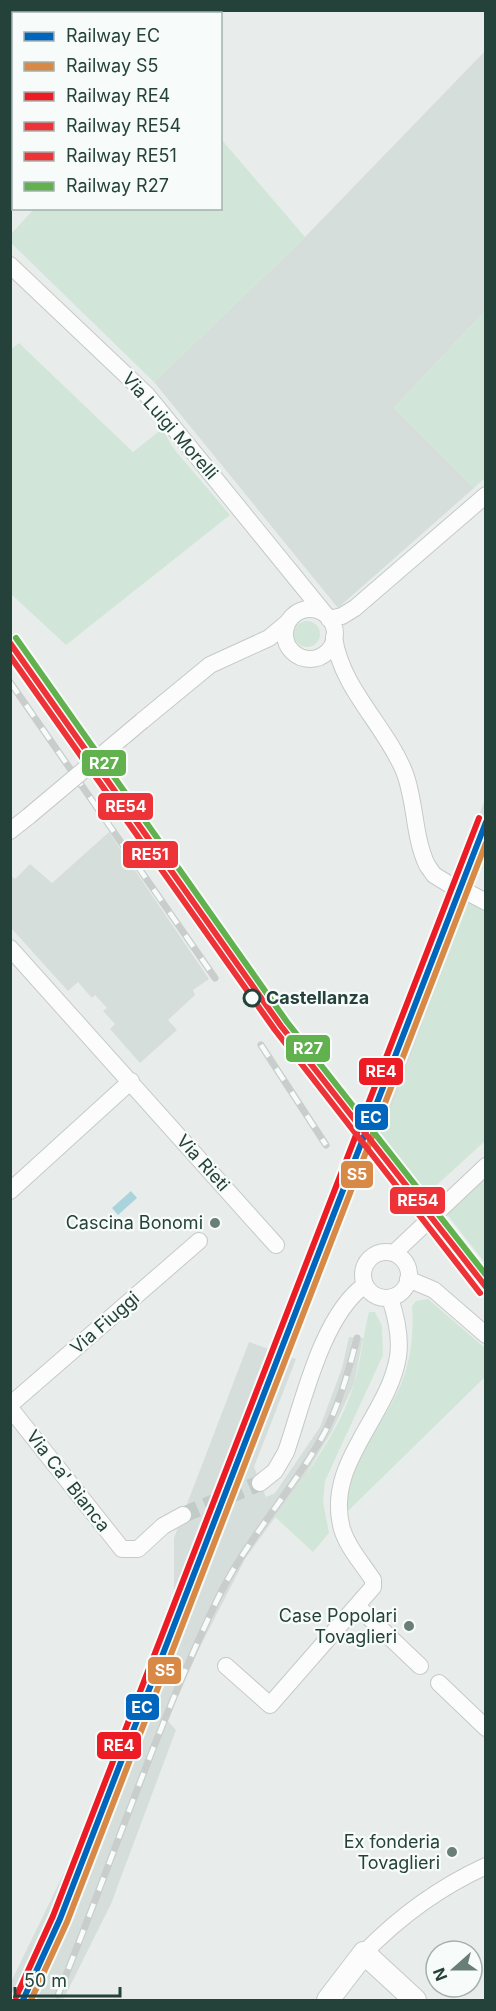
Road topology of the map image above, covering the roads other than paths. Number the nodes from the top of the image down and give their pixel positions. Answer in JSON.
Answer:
{"nodes":[{"id":1,"x":10,"y":265,"type":"edge"},
{"id":2,"x":486,"y":495,"type":"edge"},
{"id":3,"x":291,"y":574,"type":"junction"},
{"id":4,"x":327,"y":617,"type":"junction"},
{"id":5,"x":291,"y":618,"type":"junction"},
{"id":6,"x":334,"y":637,"type":"junction"},
{"id":7,"x":250,"y":646,"type":"junction"},
{"id":8,"x":292,"y":652,"type":"junction"},
{"id":9,"x":318,"y":657,"type":"junction"},
{"id":10,"x":345,"y":673,"type":"junction"},
{"id":11,"x":10,"y":831,"type":"edge"},
{"id":12,"x":452,"y":886,"type":"dead end"},
{"id":13,"x":10,"y":948,"type":"edge"},
{"id":14,"x":131,"y":1081,"type":"junction"},
{"id":15,"x":486,"y":1166,"type":"edge"},
{"id":16,"x":10,"y":1191,"type":"edge"},
{"id":17,"x":199,"y":1241,"type":"dead end"},
{"id":18,"x":276,"y":1245,"type":"dead end"},
{"id":19,"x":394,"y":1253,"type":"junction"},
{"id":20,"x":408,"y":1279,"type":"junction"},
{"id":21,"x":365,"y":1285,"type":"junction"},
{"id":22,"x":390,"y":1298,"type":"junction"},
{"id":23,"x":486,"y":1335,"type":"edge"},
{"id":24,"x":10,"y":1406,"type":"edge"},
{"id":25,"x":260,"y":1483,"type":"tunnel mouth"},
{"id":26,"x":183,"y":1515,"type":"tunnel mouth"},
{"id":27,"x":358,"y":1607,"type":"junction"},
{"id":28,"x":226,"y":1666,"type":"dead end"},
{"id":29,"x":420,"y":1666,"type":"dead end"},
{"id":30,"x":439,"y":1683,"type":"dead end"},
{"id":31,"x":486,"y":1728,"type":"edge"},
{"id":32,"x":486,"y":1866,"type":"edge"},
{"id":33,"x":364,"y":1953,"type":"junction"},
{"id":34,"x":328,"y":2001,"type":"edge"},
{"id":35,"x":415,"y":2001,"type":"edge"}],
"edges":[{"from":1,"to":3,"type":"street","name":"Via Luigi Morelli"},
{"from":2,"to":4,"type":"street"},
{"from":3,"to":4,"type":"street","name":"Via Luigi Morelli"},
{"from":3,"to":5,"type":"street"},
{"from":4,"to":5,"type":"street"},
{"from":4,"to":6,"type":"street"},
{"from":5,"to":7,"type":"street"},
{"from":5,"to":8,"type":"street"},
{"from":6,"to":9,"type":"street"},
{"from":6,"to":10,"type":"street"},
{"from":7,"to":8,"type":"street"},
{"from":7,"to":11,"type":"street","bridge":true},
{"from":8,"to":9,"type":"street"},
{"from":9,"to":10,"type":"street"},
{"from":10,"to":12,"type":"street"},
{"from":13,"to":14,"type":"street","name":"Via Rieti"},
{"from":14,"to":16,"type":"street"},
{"from":14,"to":18,"type":"street","name":"Via Rieti"},
{"from":15,"to":19,"type":"street"},
{"from":17,"to":24,"type":"street","name":"Via Fiuggi"},
{"from":19,"to":20,"type":"street"},
{"from":19,"to":21,"type":"street"},
{"from":20,"to":22,"type":"street"},
{"from":20,"to":23,"type":"street"},
{"from":21,"to":22,"type":"street"},
{"from":21,"to":25,"type":"street"},
{"from":22,"to":27,"type":"street"},
{"from":24,"to":26,"type":"street","name":"Via Ca' Bianca"},
{"from":27,"to":28,"type":"street"},
{"from":27,"to":29,"type":"street"},
{"from":30,"to":31,"type":"street"},
{"from":32,"to":33,"type":"street"},
{"from":33,"to":34,"type":"street"},
{"from":33,"to":35,"type":"street"}]}
